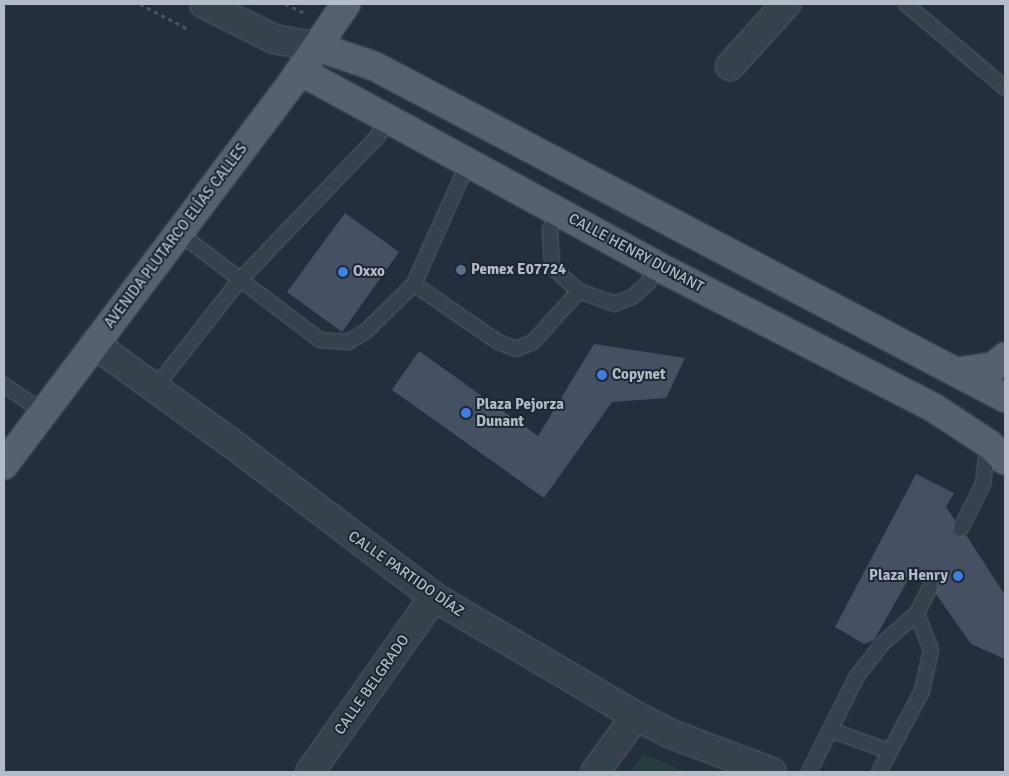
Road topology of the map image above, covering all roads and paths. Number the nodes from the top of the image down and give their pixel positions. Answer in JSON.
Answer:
{"nodes":[{"id":1,"x":204,"y":4,"type":"edge"},
{"id":2,"x":346,"y":4,"type":"edge"},
{"id":3,"x":786,"y":4,"type":"edge"},
{"id":4,"x":906,"y":4,"type":"edge"},
{"id":5,"x":274,"y":40,"type":"junction"},
{"id":6,"x":318,"y":47,"type":"junction"},
{"id":7,"x":730,"y":66,"type":"dead end"},
{"id":8,"x":300,"y":71,"type":"junction"},
{"id":9,"x":1005,"y":88,"type":"edge"},
{"id":10,"x":386,"y":121,"type":"junction"},
{"id":11,"x":468,"y":163,"type":"junction"},
{"id":12,"x":558,"y":211,"type":"junction"},
{"id":13,"x":179,"y":233,"type":"junction"},
{"id":14,"x":657,"y":266,"type":"junction"},
{"id":15,"x":240,"y":281,"type":"junction"},
{"id":16,"x":414,"y":284,"type":"junction"},
{"id":17,"x":579,"y":291,"type":"junction"},
{"id":18,"x":94,"y":344,"type":"junction"},
{"id":19,"x":1005,"y":357,"type":"edge"},
{"id":20,"x":956,"y":372,"type":"junction"},
{"id":21,"x":4,"y":385,"type":"edge"},
{"id":22,"x":154,"y":389,"type":"junction"},
{"id":23,"x":1005,"y":398,"type":"edge"},
{"id":24,"x":43,"y":412,"type":"junction"},
{"id":25,"x":997,"y":452,"type":"edge"},
{"id":26,"x":4,"y":465,"type":"edge"},
{"id":27,"x":961,"y":528,"type":"dead end"},
{"id":28,"x":931,"y":586,"type":"dead end"},
{"id":29,"x":434,"y":597,"type":"junction"},
{"id":30,"x":918,"y":613,"type":"junction"},
{"id":31,"x":636,"y":716,"type":"junction"},
{"id":32,"x":830,"y":730,"type":"junction"},
{"id":33,"x":889,"y":751,"type":"junction"},
{"id":34,"x":310,"y":772,"type":"edge"},
{"id":35,"x":595,"y":772,"type":"edge"},
{"id":36,"x":772,"y":772,"type":"edge"},
{"id":37,"x":808,"y":772,"type":"edge"},
{"id":38,"x":879,"y":772,"type":"edge"}],
"edges":[{"from":1,"to":5,"type":"street","name":"CALLE HENRY DUNANT"},
{"from":2,"to":6,"type":"main road","name":"AVENIDA PLUTARCO ELÍAS CALLES"},
{"from":3,"to":7,"type":"street"},
{"from":4,"to":9,"type":"lane"},
{"from":5,"to":6,"type":"street","name":"CALLE HENRY DUNANT"},
{"from":5,"to":8,"type":"street","name":"CALLE HENRY DUNANT"},
{"from":6,"to":8,"type":"main road","name":"AVENIDA PLUTARCO ELÍAS CALLES"},
{"from":6,"to":20,"type":"main road","name":"CALLE HENRY DUNANT"},
{"from":8,"to":10,"type":"main road","name":"CALLE HENRY DUNANT"},
{"from":8,"to":13,"type":"main road","name":"AVENIDA PLUTARCO ELÍAS CALLES"},
{"from":10,"to":11,"type":"main road","name":"CALLE HENRY DUNANT"},
{"from":10,"to":15,"type":"lane"},
{"from":11,"to":12,"type":"main road","name":"CALLE HENRY DUNANT"},
{"from":11,"to":16,"type":"lane"},
{"from":12,"to":14,"type":"main road","name":"CALLE HENRY DUNANT"},
{"from":12,"to":17,"type":"lane"},
{"from":13,"to":15,"type":"lane"},
{"from":13,"to":18,"type":"main road","name":"AVENIDA PLUTARCO ELÍAS CALLES"},
{"from":14,"to":17,"type":"lane"},
{"from":14,"to":25,"type":"main road","name":"CALLE HENRY DUNANT"},
{"from":15,"to":16,"type":"lane"},
{"from":15,"to":22,"type":"lane"},
{"from":16,"to":17,"type":"lane"},
{"from":18,"to":22,"type":"street","name":"CALLE PARTIDO DÍAZ"},
{"from":18,"to":24,"type":"main road","name":"AVENIDA PLUTARCO ELÍAS CALLES"},
{"from":19,"to":20,"type":"main road"},
{"from":20,"to":23,"type":"main road","name":"CALLE HENRY DUNANT"},
{"from":21,"to":24,"type":"lane"},
{"from":22,"to":29,"type":"street","name":"CALLE PARTIDO DÍAZ"},
{"from":24,"to":26,"type":"main road","name":"AVENIDA PLUTARCO ELÍAS CALLES"},
{"from":25,"to":27,"type":"lane"},
{"from":28,"to":30,"type":"lane"},
{"from":29,"to":31,"type":"street","name":"CALLE PARTIDO DÍAZ"},
{"from":29,"to":34,"type":"street","name":"CALLE BELGRADO"},
{"from":30,"to":32,"type":"lane"},
{"from":30,"to":33,"type":"lane"},
{"from":31,"to":35,"type":"street"},
{"from":31,"to":36,"type":"street","name":"CALLE PARTIDO DÍAZ"},
{"from":32,"to":33,"type":"lane"},
{"from":32,"to":37,"type":"lane"},
{"from":33,"to":38,"type":"lane"}]}
